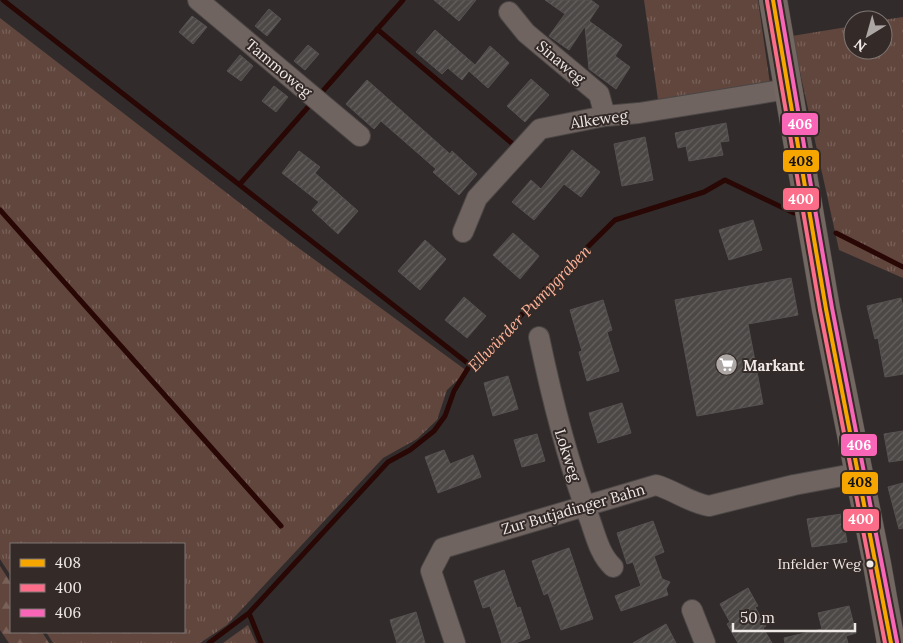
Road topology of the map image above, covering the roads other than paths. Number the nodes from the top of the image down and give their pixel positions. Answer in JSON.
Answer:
{"nodes":[{"id":1,"x":198,"y":0,"type":"edge"},
{"id":2,"x":773,"y":0,"type":"edge"},
{"id":3,"x":509,"y":12,"type":"dead end"},
{"id":4,"x":788,"y":89,"type":"junction"},
{"id":5,"x":605,"y":116,"type":"junction"},
{"id":6,"x":360,"y":136,"type":"dead end"},
{"id":7,"x":463,"y":232,"type":"dead end"},
{"id":8,"x":539,"y":337,"type":"dead end"},
{"id":9,"x":858,"y":473,"type":"junction"},
{"id":10,"x":584,"y":505,"type":"junction"},
{"id":11,"x":613,"y":567,"type":"dead end"},
{"id":12,"x":692,"y":610,"type":"dead end"},
{"id":13,"x":455,"y":643,"type":"edge"},
{"id":14,"x":705,"y":643,"type":"edge"},
{"id":15,"x":891,"y":643,"type":"edge"}],
"edges":[{"from":1,"to":6,"type":"street","name":"Tammoweg"},
{"from":2,"to":4,"type":"main road"},
{"from":3,"to":5,"type":"street","name":"Sinaweg"},
{"from":4,"to":5,"type":"street","name":"Alkeweg"},
{"from":4,"to":9,"type":"main road"},
{"from":5,"to":7,"type":"street","name":"Alkeweg"},
{"from":8,"to":10,"type":"street","name":"Lokweg"},
{"from":9,"to":10,"type":"street","name":"Zur Butjadinger Bahn"},
{"from":9,"to":15,"type":"main road"},
{"from":10,"to":11,"type":"street","name":"Lokweg"},
{"from":10,"to":13,"type":"street","name":"Zur Butjadinger Bahn"},
{"from":12,"to":14,"type":"street"}]}
